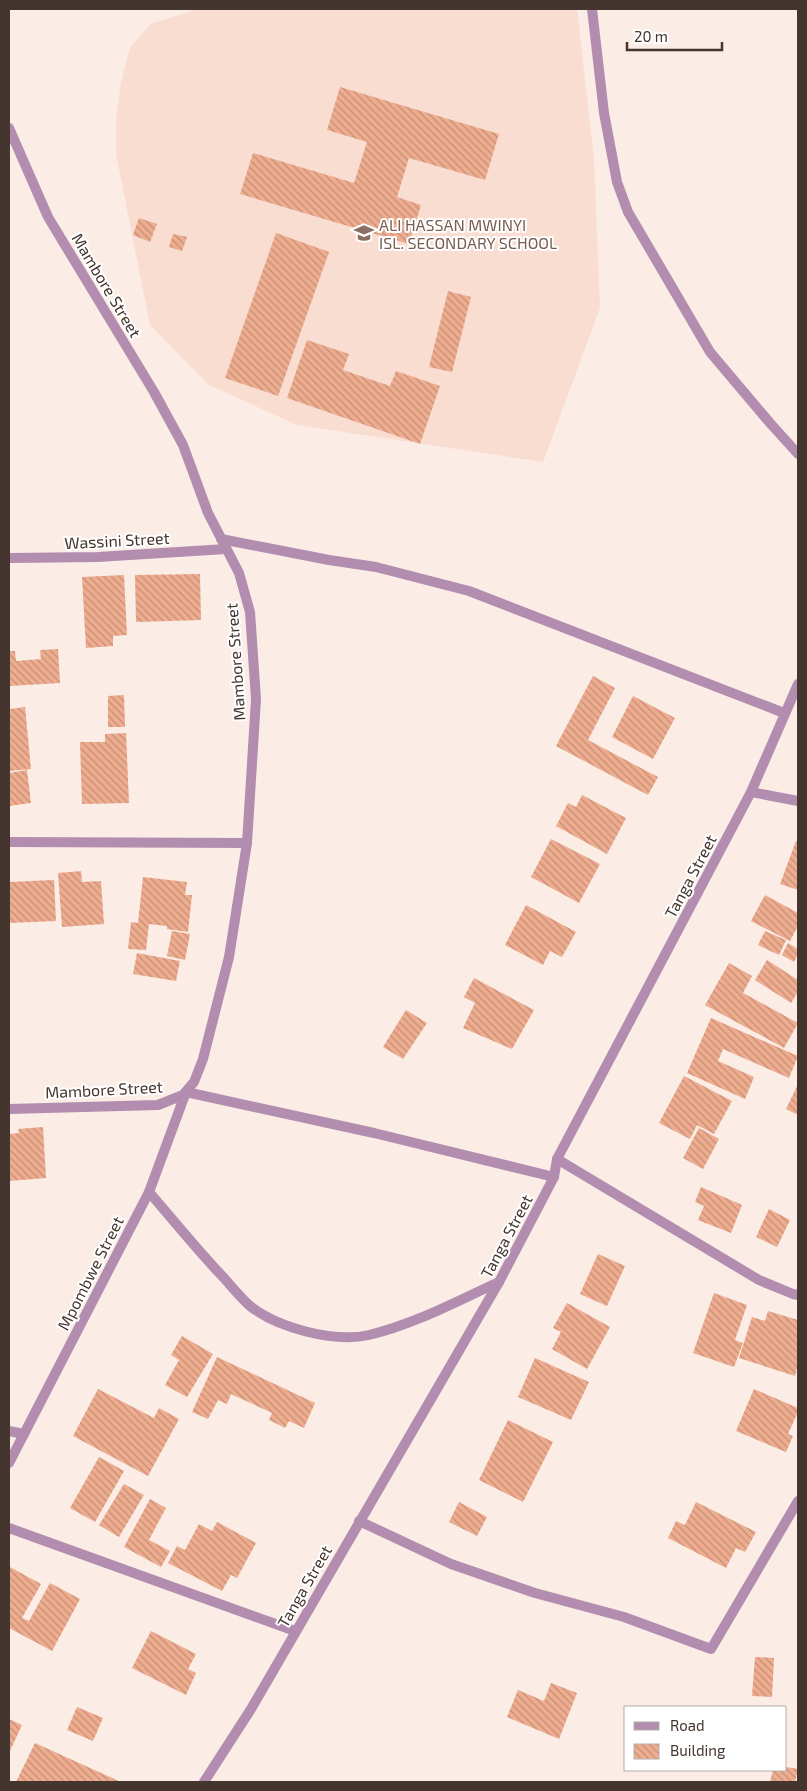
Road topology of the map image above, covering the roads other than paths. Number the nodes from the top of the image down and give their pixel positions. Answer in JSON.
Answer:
{"nodes":[{"id":1,"x":592,"y":9,"type":"edge"},
{"id":2,"x":9,"y":128,"type":"edge"},
{"id":3,"x":798,"y":454,"type":"edge"},
{"id":4,"x":221,"y":539,"type":"junction"},
{"id":5,"x":226,"y":548,"type":"junction"},
{"id":6,"x":9,"y":558,"type":"edge"},
{"id":7,"x":798,"y":684,"type":"edge"},
{"id":8,"x":784,"y":714,"type":"junction"},
{"id":9,"x":750,"y":792,"type":"junction"},
{"id":10,"x":798,"y":801,"type":"edge"},
{"id":11,"x":9,"y":842,"type":"edge"},
{"id":12,"x":247,"y":842,"type":"junction"},
{"id":13,"x":186,"y":1092,"type":"junction"},
{"id":14,"x":9,"y":1109,"type":"edge"},
{"id":15,"x":557,"y":1159,"type":"junction"},
{"id":16,"x":554,"y":1177,"type":"junction"},
{"id":17,"x":149,"y":1192,"type":"junction"},
{"id":18,"x":499,"y":1282,"type":"junction"},
{"id":19,"x":798,"y":1295,"type":"edge"},
{"id":20,"x":9,"y":1431,"type":"edge"},
{"id":21,"x":24,"y":1434,"type":"junction"},
{"id":22,"x":9,"y":1463,"type":"edge"},
{"id":23,"x":798,"y":1501,"type":"edge"},
{"id":24,"x":359,"y":1521,"type":"junction"},
{"id":25,"x":9,"y":1528,"type":"edge"},
{"id":26,"x":296,"y":1631,"type":"junction"},
{"id":27,"x":204,"y":1782,"type":"edge"}],
"edges":[{"from":1,"to":3,"type":"street"},
{"from":2,"to":4,"type":"street","name":"Mambore Street"},
{"from":4,"to":5,"type":"street","name":"Mambore Street"},
{"from":4,"to":8,"type":"street"},
{"from":5,"to":6,"type":"street","name":"Wassini Street"},
{"from":5,"to":12,"type":"street","name":"Mambore Street"},
{"from":7,"to":8,"type":"street","name":"Tanga Street"},
{"from":8,"to":9,"type":"street","name":"Tanga Street"},
{"from":9,"to":10,"type":"street"},
{"from":9,"to":15,"type":"street","name":"Tanga Street"},
{"from":11,"to":12,"type":"street"},
{"from":12,"to":13,"type":"street","name":"Mambore Street"},
{"from":13,"to":14,"type":"street","name":"Mambore Street"},
{"from":13,"to":16,"type":"street"},
{"from":13,"to":17,"type":"street","name":"Mpombwe Street"},
{"from":15,"to":16,"type":"street","name":"Tanga Street"},
{"from":15,"to":19,"type":"street"},
{"from":16,"to":18,"type":"street","name":"Tanga Street"},
{"from":17,"to":18,"type":"street"},
{"from":17,"to":21,"type":"street","name":"Mpombwe Street"},
{"from":18,"to":24,"type":"street","name":"Tanga Street"},
{"from":20,"to":21,"type":"street"},
{"from":21,"to":22,"type":"street","name":"Mpombwe Street"},
{"from":23,"to":24,"type":"street"},
{"from":24,"to":26,"type":"street","name":"Tanga Street"},
{"from":25,"to":26,"type":"street"},
{"from":26,"to":27,"type":"street","name":"Tanga Street"}]}
